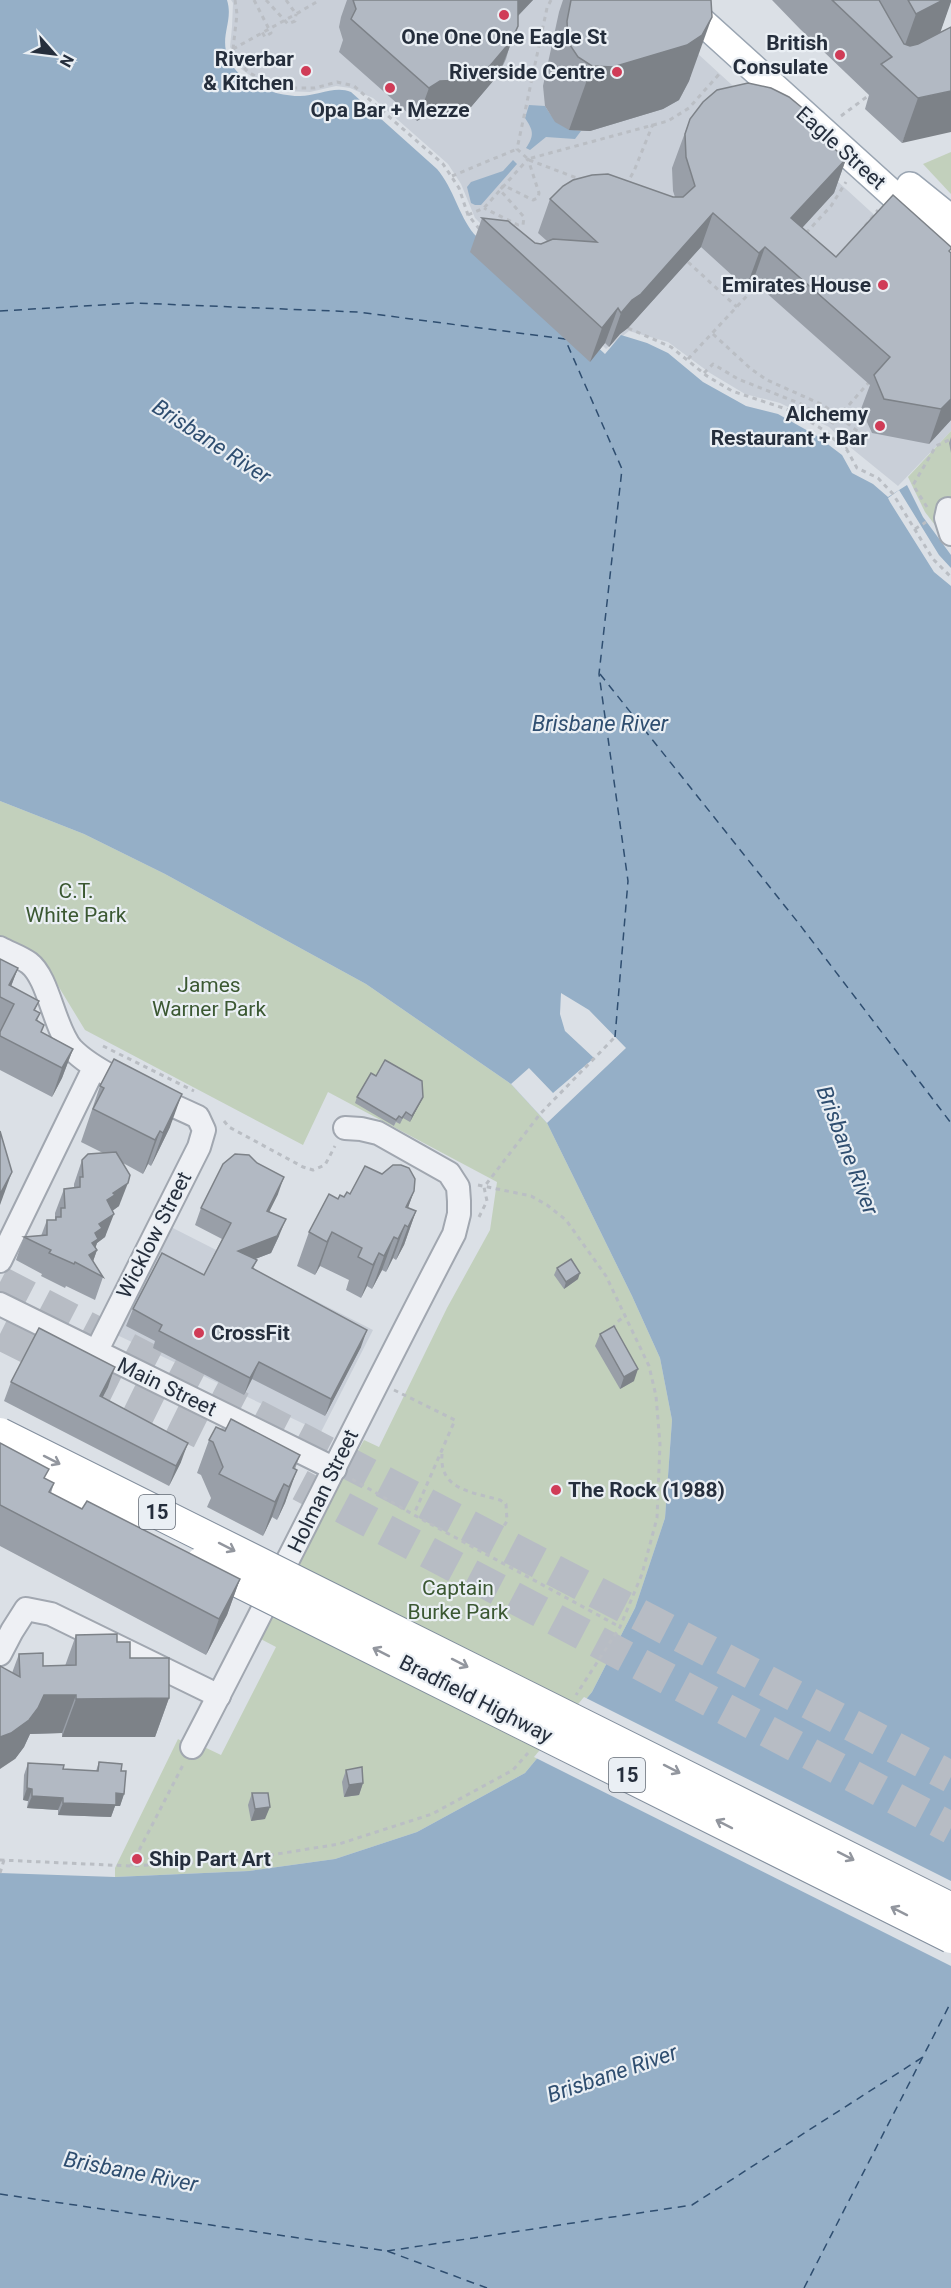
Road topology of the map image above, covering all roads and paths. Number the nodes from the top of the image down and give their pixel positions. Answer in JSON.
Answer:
{"nodes":[{"id":1,"x":235,"y":0,"type":"edge"},
{"id":2,"x":254,"y":0,"type":"edge"},
{"id":3,"x":266,"y":0,"type":"edge"},
{"id":4,"x":285,"y":0,"type":"edge"},
{"id":5,"x":320,"y":0,"type":"edge"},
{"id":6,"x":551,"y":0,"type":"edge"},
{"id":7,"x":678,"y":0,"type":"edge"},
{"id":8,"x":705,"y":0,"type":"edge"},
{"id":9,"x":296,"y":14,"type":"junction"},
{"id":10,"x":284,"y":20,"type":"junction"},
{"id":11,"x":269,"y":28,"type":"junction"},
{"id":12,"x":233,"y":49,"type":"junction"},
{"id":13,"x":722,"y":72,"type":"dead end"},
{"id":14,"x":879,"y":88,"type":"dead end"},
{"id":15,"x":836,"y":120,"type":"junction"},
{"id":16,"x":653,"y":124,"type":"junction"},
{"id":17,"x":516,"y":149,"type":"junction"},
{"id":18,"x":528,"y":159,"type":"junction"},
{"id":19,"x":857,"y":162,"type":"junction"},
{"id":20,"x":452,"y":176,"type":"junction"},
{"id":21,"x":590,"y":183,"type":"edge"},
{"id":22,"x":501,"y":188,"type":"junction"},
{"id":23,"x":623,"y":189,"type":"edge"},
{"id":24,"x":882,"y":207,"type":"edge"},
{"id":25,"x":484,"y":208,"type":"junction"},
{"id":26,"x":468,"y":215,"type":"junction"},
{"id":27,"x":951,"y":219,"type":"edge"},
{"id":28,"x":859,"y":232,"type":"edge"},
{"id":29,"x":487,"y":235,"type":"edge"},
{"id":30,"x":800,"y":240,"type":"edge"},
{"id":31,"x":951,"y":247,"type":"edge"},
{"id":32,"x":688,"y":262,"type":"edge"},
{"id":33,"x":760,"y":282,"type":"dead end"},
{"id":34,"x":737,"y":307,"type":"junction"},
{"id":35,"x":628,"y":328,"type":"edge"},
{"id":36,"x":713,"y":334,"type":"junction"},
{"id":37,"x":688,"y":359,"type":"junction"},
{"id":38,"x":704,"y":373,"type":"junction"},
{"id":39,"x":869,"y":381,"type":"dead end"},
{"id":40,"x":840,"y":415,"type":"junction"},
{"id":41,"x":951,"y":439,"type":"edge"},
{"id":42,"x":846,"y":449,"type":"junction"},
{"id":43,"x":939,"y":509,"type":"joint"},
{"id":44,"x":951,"y":534,"type":"edge"},
{"id":45,"x":951,"y":577,"type":"edge"},
{"id":46,"x":0,"y":948,"type":"edge"},
{"id":47,"x":615,"y":1037,"type":"dead end"},
{"id":48,"x":99,"y":1044,"type":"dead end"},
{"id":49,"x":94,"y":1068,"type":"junction"},
{"id":50,"x":202,"y":1095,"type":"dead end"},
{"id":51,"x":223,"y":1120,"type":"dead end"},
{"id":52,"x":345,"y":1128,"type":"joint"},
{"id":53,"x":454,"y":1181,"type":"junction"},
{"id":54,"x":484,"y":1187,"type":"junction"},
{"id":55,"x":454,"y":1234,"type":"junction"},
{"id":56,"x":0,"y":1261,"type":"edge"},
{"id":57,"x":0,"y":1304,"type":"edge"},
{"id":58,"x":626,"y":1315,"type":"junction"},
{"id":59,"x":612,"y":1331,"type":"edge"},
{"id":60,"x":96,"y":1352,"type":"junction"},
{"id":61,"x":376,"y":1382,"type":"junction"},
{"id":62,"x":0,"y":1434,"type":"edge"},
{"id":63,"x":442,"y":1449,"type":"junction"},
{"id":64,"x":0,"y":1462,"type":"edge"},
{"id":65,"x":335,"y":1469,"type":"junction"},
{"id":66,"x":414,"y":1515,"type":"junction"},
{"id":67,"x":504,"y":1526,"type":"dead end"},
{"id":68,"x":620,"y":1627,"type":"junction"},
{"id":69,"x":0,"y":1654,"type":"edge"},
{"id":70,"x":219,"y":1696,"type":"junction"},
{"id":71,"x":573,"y":1698,"type":"dead end"},
{"id":72,"x":192,"y":1747,"type":"joint"},
{"id":73,"x":528,"y":1752,"type":"dead end"},
{"id":74,"x":2,"y":1860,"type":"edge"},
{"id":75,"x":131,"y":1866,"type":"junction"},
{"id":76,"x":0,"y":1873,"type":"edge"},
{"id":77,"x":951,"y":1909,"type":"edge"},
{"id":78,"x":951,"y":1938,"type":"edge"}],
"edges":[{"from":1,"to":12,"type":"path"},
{"from":2,"to":11,"type":"path"},
{"from":3,"to":10,"type":"path"},
{"from":4,"to":9,"type":"path"},
{"from":5,"to":9,"type":"path"},
{"from":6,"to":17,"type":"path"},
{"from":7,"to":19,"type":"main road","name":"Eagle Street"},
{"from":8,"to":15,"type":"main road","name":"Eagle Street"},
{"from":9,"to":10,"type":"path"},
{"from":9,"to":10,"type":"path"},
{"from":10,"to":11,"type":"path"},
{"from":11,"to":12,"type":"path"},
{"from":12,"to":20,"type":"path"},
{"from":13,"to":16,"type":"path"},
{"from":14,"to":15,"type":"path"},
{"from":15,"to":27,"type":"main road","name":"Eagle Street"},
{"from":16,"to":18,"type":"path"},
{"from":16,"to":23,"type":"path"},
{"from":17,"to":18,"type":"path"},
{"from":17,"to":20,"type":"path"},
{"from":18,"to":21,"type":"path"},
{"from":18,"to":22,"type":"path"},
{"from":18,"to":22,"type":"path"},
{"from":19,"to":30,"type":"path"},
{"from":19,"to":31,"type":"main road","name":"Eagle Street"},
{"from":20,"to":26,"type":"path"},
{"from":22,"to":25,"type":"path"},
{"from":22,"to":25,"type":"path"},
{"from":24,"to":28,"type":"path"},
{"from":25,"to":26,"type":"path"},
{"from":26,"to":29,"type":"path"},
{"from":32,"to":34,"type":"path"},
{"from":33,"to":34,"type":"path"},
{"from":34,"to":36,"type":"path"},
{"from":35,"to":37,"type":"path"},
{"from":36,"to":37,"type":"path"},
{"from":36,"to":40,"type":"path"},
{"from":37,"to":38,"type":"path"},
{"from":38,"to":40,"type":"path"},
{"from":38,"to":42,"type":"path"},
{"from":39,"to":40,"type":"path"},
{"from":40,"to":42,"type":"path"},
{"from":41,"to":43,"type":"path"},
{"from":42,"to":45,"type":"path"},
{"from":43,"to":44,"type":"street"},
{"from":46,"to":49,"type":"street"},
{"from":47,"to":54,"type":"path"},
{"from":48,"to":50,"type":"path"},
{"from":49,"to":56,"type":"street"},
{"from":49,"to":60,"type":"street","name":"Wicklow Street"},
{"from":51,"to":52,"type":"path"},
{"from":52,"to":53,"type":"street"},
{"from":53,"to":54,"type":"path"},
{"from":53,"to":55,"type":"street","name":"Holman Street"},
{"from":54,"to":55,"type":"path"},
{"from":54,"to":58,"type":"path"},
{"from":55,"to":61,"type":"street","name":"Holman Street"},
{"from":57,"to":60,"type":"street","name":"Main Street"},
{"from":58,"to":59,"type":"path"},
{"from":58,"to":68,"type":"path"},
{"from":60,"to":65,"type":"street","name":"Main Street"},
{"from":61,"to":63,"type":"path"},
{"from":61,"to":65,"type":"street","name":"Holman Street"},
{"from":62,"to":77,"type":"highway","name":"Bradfield Highway","number":"15","one_way":true,"bridge":true},
{"from":63,"to":66,"type":"path"},
{"from":63,"to":67,"type":"path"},
{"from":78,"to":64,"type":"highway","name":"Bradfield Highway","number":"15","one_way":true,"bridge":true},
{"from":65,"to":66,"type":"path"},
{"from":65,"to":70,"type":"street","name":"Holman Street"},
{"from":66,"to":68,"type":"path"},
{"from":68,"to":71,"type":"path"},
{"from":69,"to":70,"type":"street"},
{"from":70,"to":72,"type":"street","name":"Holman Street"},
{"from":72,"to":75,"type":"path"},
{"from":73,"to":75,"type":"path"},
{"from":74,"to":75,"type":"path"},
{"from":74,"to":76,"type":"path"}]}
